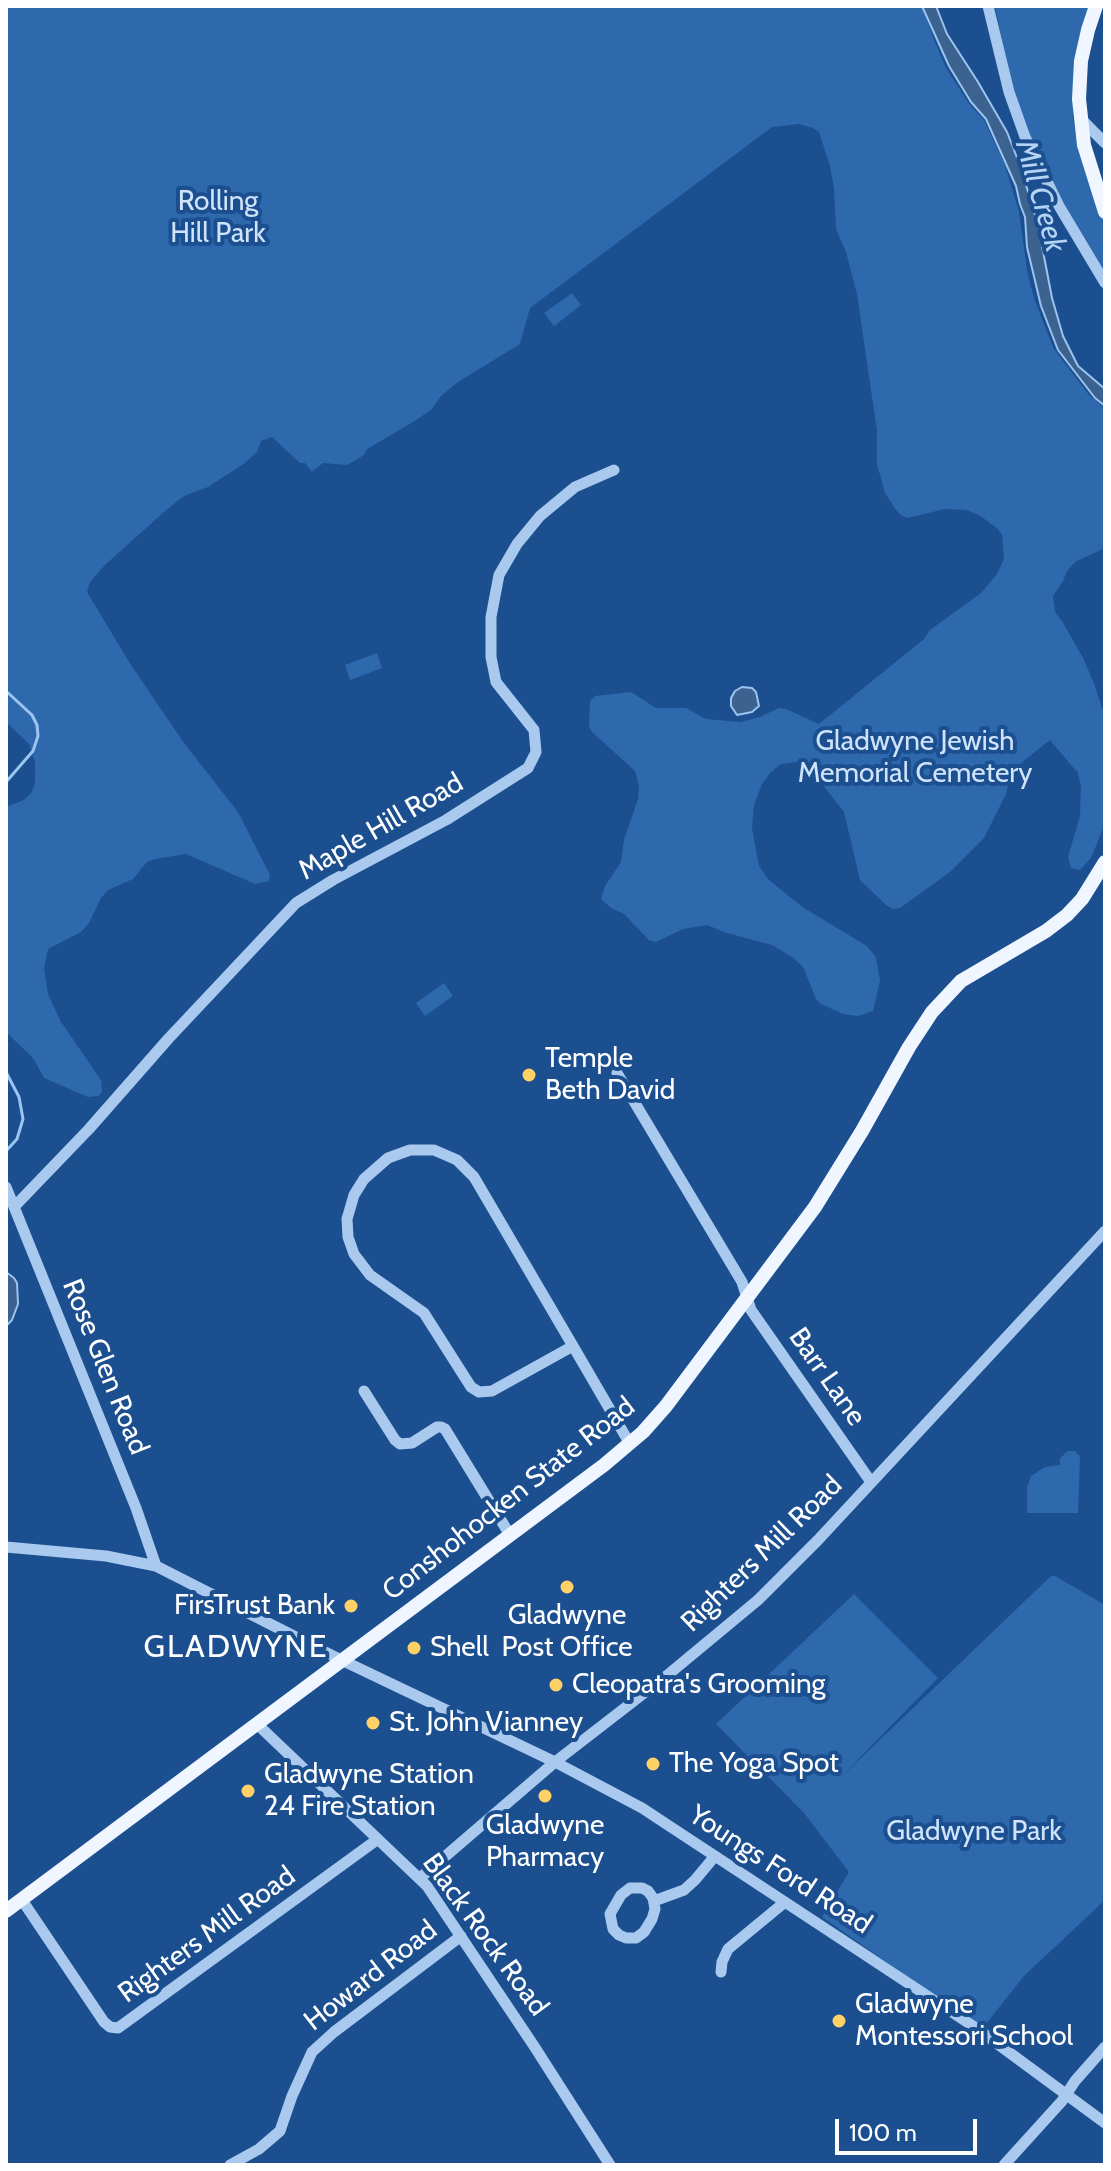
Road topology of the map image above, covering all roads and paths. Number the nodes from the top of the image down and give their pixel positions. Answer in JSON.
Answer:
{"nodes":[{"id":1,"x":988,"y":6,"type":"edge"},
{"id":2,"x":1096,"y":6,"type":"edge"},
{"id":3,"x":1080,"y":117,"type":"junction"},
{"id":4,"x":1105,"y":143,"type":"edge"},
{"id":5,"x":1105,"y":212,"type":"edge"},
{"id":6,"x":1105,"y":283,"type":"edge"},
{"id":7,"x":614,"y":470,"type":"dead end"},
{"id":8,"x":1105,"y":862,"type":"edge"},
{"id":9,"x":617,"y":1073,"type":"dead end"},
{"id":10,"x":6,"y":1187,"type":"edge"},
{"id":11,"x":14,"y":1207,"type":"junction"},
{"id":12,"x":1105,"y":1231,"type":"edge"},
{"id":13,"x":747,"y":1298,"type":"junction"},
{"id":14,"x":573,"y":1346,"type":"junction"},
{"id":15,"x":364,"y":1391,"type":"dead end"},
{"id":16,"x":630,"y":1444,"type":"junction"},
{"id":17,"x":871,"y":1482,"type":"junction"},
{"id":18,"x":510,"y":1535,"type":"junction"},
{"id":19,"x":6,"y":1547,"type":"edge"},
{"id":20,"x":156,"y":1566,"type":"junction"},
{"id":21,"x":343,"y":1660,"type":"junction"},
{"id":22,"x":257,"y":1724,"type":"junction"},
{"id":23,"x":555,"y":1762,"type":"junction"},
{"id":24,"x":378,"y":1839,"type":"junction"},
{"id":25,"x":715,"y":1856,"type":"junction"},
{"id":26,"x":420,"y":1878,"type":"junction"},
{"id":27,"x":22,"y":1900,"type":"junction"},
{"id":28,"x":654,"y":1901,"type":"junction"},
{"id":29,"x":785,"y":1902,"type":"junction"},
{"id":30,"x":6,"y":1911,"type":"edge"},
{"id":31,"x":461,"y":1936,"type":"junction"},
{"id":32,"x":721,"y":1972,"type":"dead end"},
{"id":33,"x":1105,"y":2047,"type":"edge"},
{"id":34,"x":1067,"y":2094,"type":"junction"},
{"id":35,"x":1105,"y":2123,"type":"edge"},
{"id":36,"x":230,"y":2165,"type":"edge"},
{"id":37,"x":610,"y":2165,"type":"edge"},
{"id":38,"x":1004,"y":2165,"type":"edge"}],
"edges":[{"from":1,"to":6,"type":"street"},
{"from":2,"to":3,"type":"main road"},
{"from":3,"to":4,"type":"street"},
{"from":3,"to":5,"type":"main road"},
{"from":7,"to":11,"type":"street","name":"Maple Hill Road"},
{"from":8,"to":13,"type":"main road","name":"Conshohocken State Road"},
{"from":9,"to":13,"type":"street","name":"Barr Lane"},
{"from":10,"to":11,"type":"street","name":"Rose Glen Road"},
{"from":11,"to":20,"type":"street","name":"Rose Glen Road"},
{"from":12,"to":17,"type":"street","name":"Righters Mill Road"},
{"from":13,"to":16,"type":"main road","name":"Conshohocken State Road"},
{"from":13,"to":17,"type":"street","name":"Barr Lane"},
{"from":14,"to":14,"type":"street"},
{"from":14,"to":16,"type":"street"},
{"from":15,"to":18,"type":"street"},
{"from":16,"to":18,"type":"main road","name":"Conshohocken State Road"},
{"from":17,"to":23,"type":"street","name":"Righters Mill Road"},
{"from":18,"to":21,"type":"main road","name":"Conshohocken State Road"},
{"from":19,"to":20,"type":"street","name":"Youngs Ford Road"},
{"from":20,"to":21,"type":"street","name":"Youngs Ford Road"},
{"from":21,"to":22,"type":"main road","name":"Conshohocken State Road"},
{"from":21,"to":23,"type":"street","name":"Youngs Ford Road"},
{"from":22,"to":24,"type":"street","name":"Black Rock Road"},
{"from":22,"to":27,"type":"main road","name":"Conshohocken State Road"},
{"from":23,"to":25,"type":"street","name":"Youngs Ford Road"},
{"from":23,"to":26,"type":"street","name":"Righters Mill Road"},
{"from":24,"to":26,"type":"street","name":"Black Rock Road"},
{"from":24,"to":27,"type":"street","name":"Righters Mill Road"},
{"from":25,"to":28,"type":"street"},
{"from":25,"to":29,"type":"street","name":"Youngs Ford Road"},
{"from":26,"to":31,"type":"street","name":"Black Rock Road"},
{"from":27,"to":30,"type":"main road","name":"Conshohocken State Road"},
{"from":28,"to":28,"type":"street"},
{"from":29,"to":32,"type":"street"},
{"from":29,"to":34,"type":"street","name":"Youngs Ford Road"},
{"from":31,"to":36,"type":"street","name":"Howard Road"},
{"from":31,"to":37,"type":"street","name":"Black Rock Road"},
{"from":33,"to":34,"type":"street"},
{"from":34,"to":35,"type":"street","name":"Youngs Ford Road"},
{"from":34,"to":38,"type":"street"}]}
